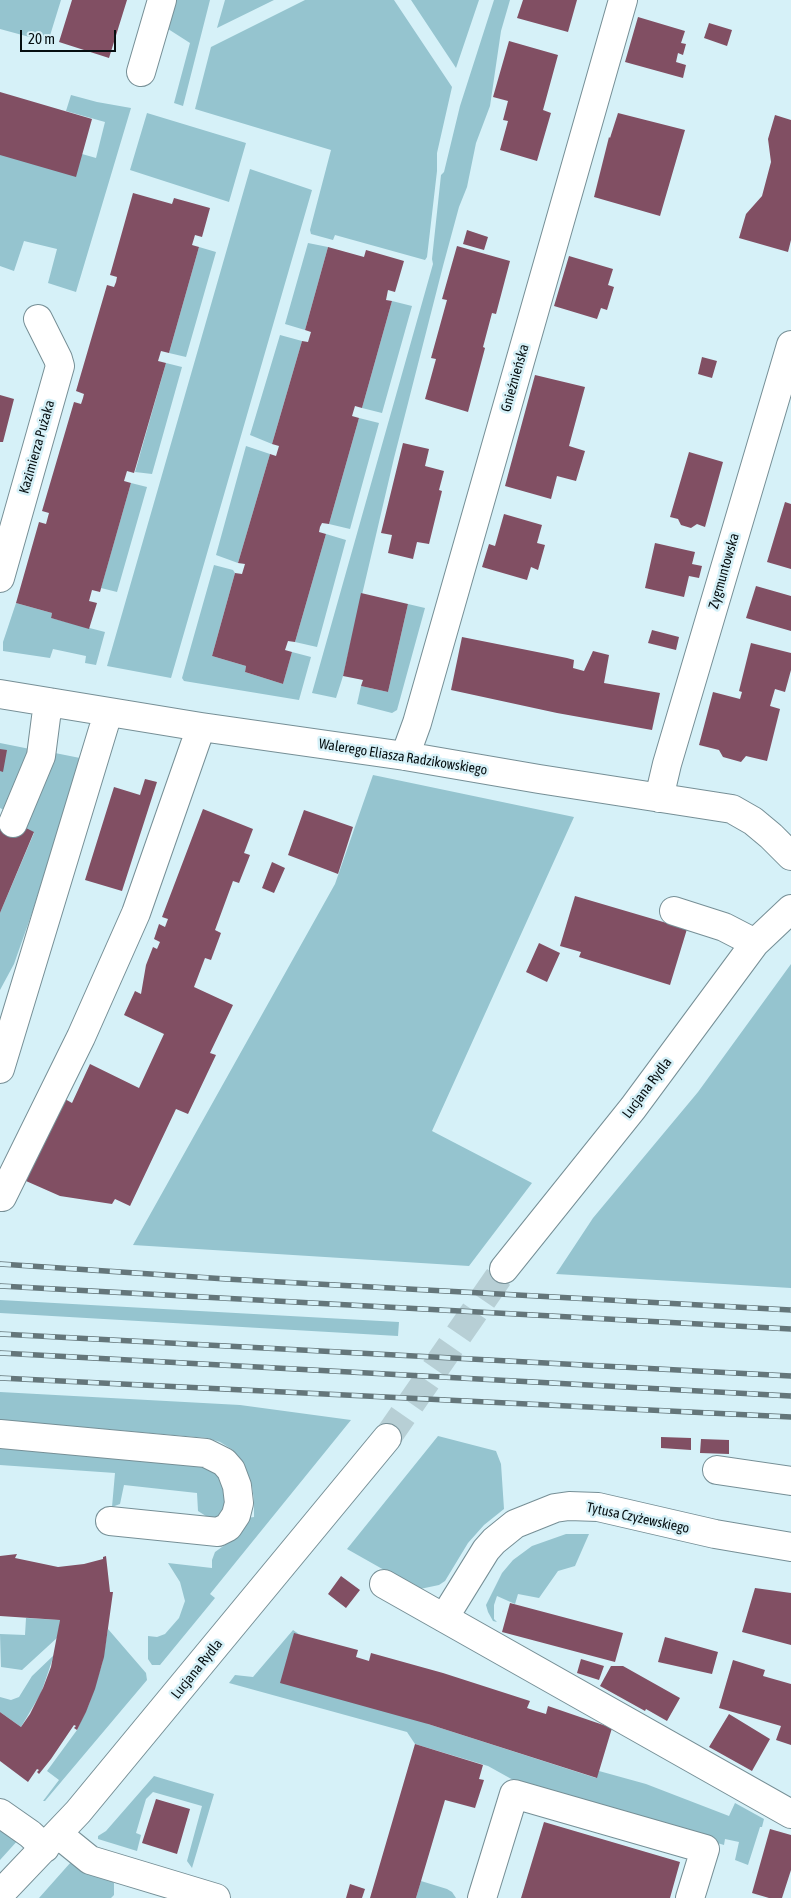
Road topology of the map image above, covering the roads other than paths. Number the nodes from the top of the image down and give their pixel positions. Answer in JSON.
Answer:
{"nodes":[{"id":1,"x":162,"y":0,"type":"edge"},
{"id":2,"x":623,"y":0,"type":"edge"},
{"id":3,"x":141,"y":72,"type":"dead end"},
{"id":4,"x":38,"y":319,"type":"dead end"},
{"id":5,"x":791,"y":345,"type":"edge"},
{"id":6,"x":0,"y":578,"type":"edge"},
{"id":7,"x":0,"y":694,"type":"edge"},
{"id":8,"x":48,"y":702,"type":"junction"},
{"id":9,"x":108,"y":712,"type":"junction"},
{"id":10,"x":201,"y":727,"type":"junction"},
{"id":11,"x":405,"y":756,"type":"junction"},
{"id":12,"x":659,"y":798,"type":"junction"},
{"id":13,"x":13,"y":823,"type":"dead end"},
{"id":14,"x":791,"y":856,"type":"edge"},
{"id":15,"x":791,"y":909,"type":"edge"},
{"id":16,"x":674,"y":910,"type":"dead end"},
{"id":17,"x":755,"y":943,"type":"junction"},
{"id":18,"x":0,"y":1069,"type":"edge"},
{"id":19,"x":2,"y":1197,"type":"dead end"},
{"id":20,"x":504,"y":1269,"type":"tunnel mouth"},
{"id":21,"x":0,"y":1434,"type":"edge"},
{"id":22,"x":387,"y":1438,"type":"tunnel mouth"},
{"id":23,"x":717,"y":1470,"type":"dead end"},
{"id":24,"x":791,"y":1481,"type":"edge"},
{"id":25,"x":110,"y":1521,"type":"dead end"},
{"id":26,"x":791,"y":1547,"type":"edge"},
{"id":27,"x":384,"y":1584,"type":"dead end"},
{"id":28,"x":444,"y":1618,"type":"junction"},
{"id":29,"x":0,"y":1813,"type":"edge"},
{"id":30,"x":791,"y":1814,"type":"edge"},
{"id":31,"x":52,"y":1841,"type":"junction"},
{"id":32,"x":0,"y":1894,"type":"edge"},
{"id":33,"x":216,"y":1898,"type":"edge"},
{"id":34,"x":482,"y":1898,"type":"edge"},
{"id":35,"x":690,"y":1898,"type":"edge"}],
"edges":[{"from":1,"to":3,"type":"street"},
{"from":2,"to":11,"type":"street","name":"Gnieźnieńska"},
{"from":4,"to":6,"type":"street","name":"Kazimierza Pużaka"},
{"from":5,"to":12,"type":"street","name":"Zygmuntowska"},
{"from":7,"to":8,"type":"street","name":"Walerego Eliasza Radzikowskiego"},
{"from":8,"to":9,"type":"street","name":"Walerego Eliasza Radzikowskiego"},
{"from":8,"to":13,"type":"street"},
{"from":9,"to":10,"type":"street","name":"Walerego Eliasza Radzikowskiego"},
{"from":9,"to":18,"type":"street"},
{"from":10,"to":11,"type":"street","name":"Walerego Eliasza Radzikowskiego"},
{"from":10,"to":19,"type":"street"},
{"from":11,"to":12,"type":"street","name":"Walerego Eliasza Radzikowskiego"},
{"from":12,"to":14,"type":"street","name":"Walerego Eliasza Radzikowskiego"},
{"from":15,"to":17,"type":"street","name":"Lucjana Rydla"},
{"from":16,"to":17,"type":"street"},
{"from":17,"to":20,"type":"street","name":"Lucjana Rydla"},
{"from":21,"to":25,"type":"street"},
{"from":22,"to":31,"type":"street","name":"Lucjana Rydla"},
{"from":23,"to":24,"type":"street"},
{"from":26,"to":28,"type":"street","name":"Tytusa Czyżewskiego"},
{"from":27,"to":28,"type":"street"},
{"from":28,"to":30,"type":"street"},
{"from":29,"to":31,"type":"street"},
{"from":31,"to":32,"type":"street","name":"Lucjana Rydla"},
{"from":31,"to":33,"type":"street"},
{"from":34,"to":35,"type":"street"}]}
